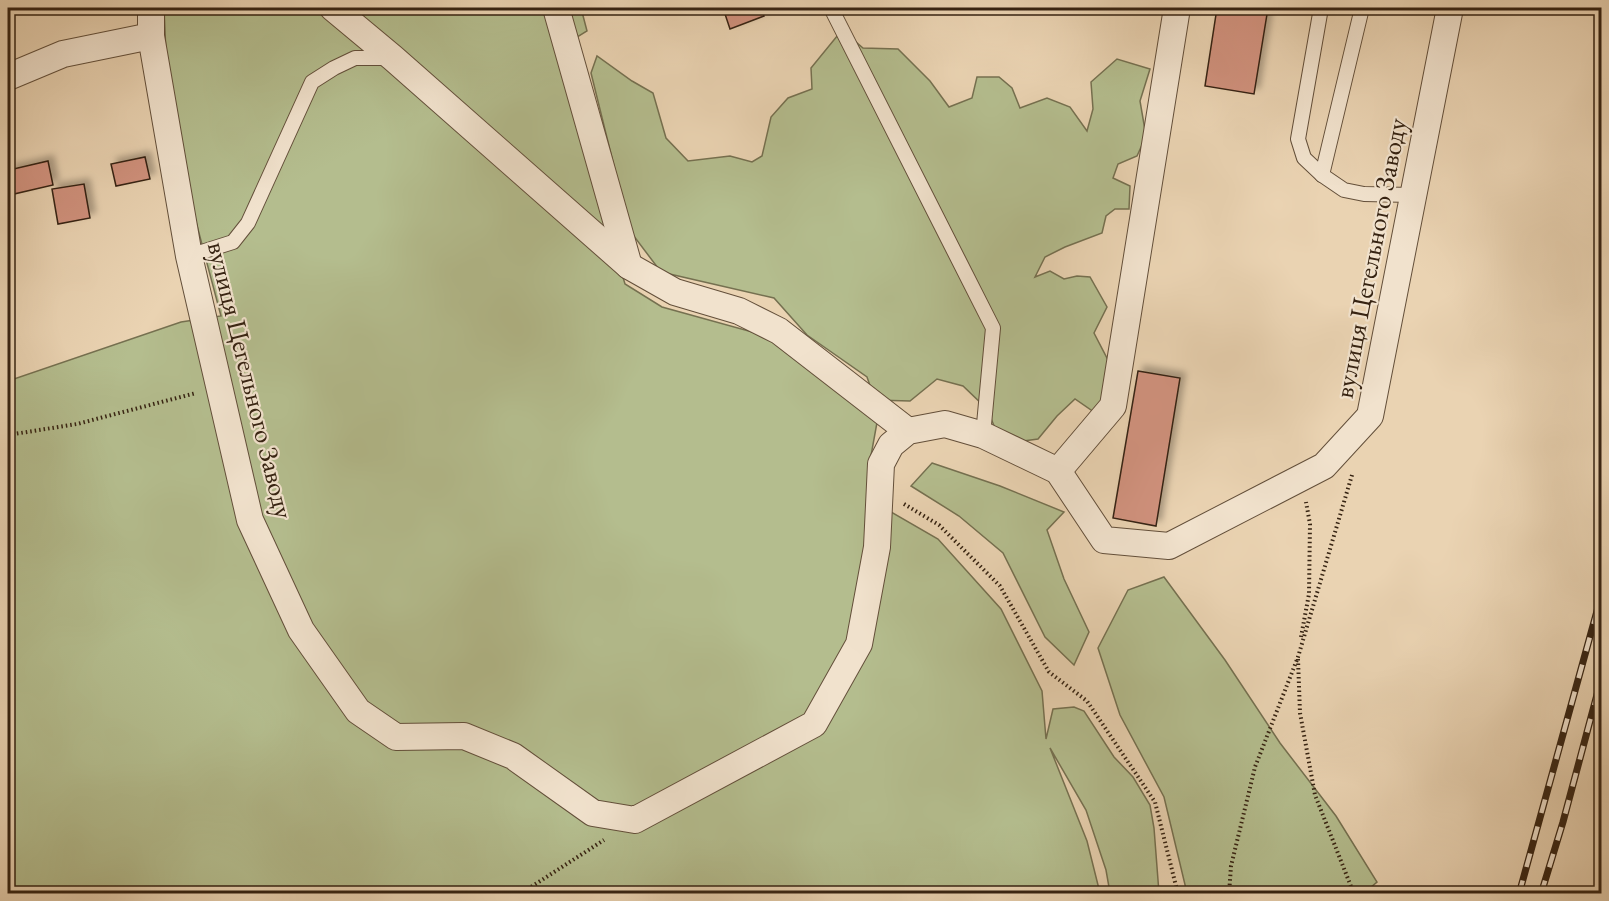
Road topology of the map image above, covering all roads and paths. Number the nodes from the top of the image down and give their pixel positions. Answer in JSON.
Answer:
{"nodes":[{"id":1,"x":152,"y":8,"type":"edge"},
{"id":2,"x":333,"y":8,"type":"edge"},
{"id":3,"x":556,"y":8,"type":"edge"},
{"id":4,"x":831,"y":8,"type":"edge"},
{"id":5,"x":1177,"y":8,"type":"edge"},
{"id":6,"x":1321,"y":8,"type":"edge"},
{"id":7,"x":1362,"y":8,"type":"edge"},
{"id":8,"x":1450,"y":8,"type":"edge"},
{"id":9,"x":151,"y":36,"type":"junction"},
{"id":10,"x":393,"y":58,"type":"junction"},
{"id":11,"x":8,"y":77,"type":"edge"},
{"id":12,"x":1322,"y":175,"type":"junction"},
{"id":13,"x":1412,"y":195,"type":"junction"},
{"id":14,"x":189,"y":256,"type":"junction"},
{"id":15,"x":629,"y":266,"type":"junction"},
{"id":16,"x":219,"y":387,"type":"junction"},
{"id":17,"x":908,"y":431,"type":"junction"},
{"id":18,"x":8,"y":435,"type":"edge"},
{"id":19,"x":983,"y":435,"type":"junction"},
{"id":20,"x":1058,"y":471,"type":"junction"},
{"id":21,"x":1353,"y":473,"type":"dead end"},
{"id":22,"x":1302,"y":477,"type":"junction"},
{"id":23,"x":879,"y":490,"type":"junction"},
{"id":24,"x":1298,"y":657,"type":"junction"},
{"id":25,"x":635,"y":820,"type":"junction"},
{"id":26,"x":520,"y":894,"type":"edge"},
{"id":27,"x":1178,"y":894,"type":"edge"},
{"id":28,"x":1229,"y":894,"type":"edge"},
{"id":29,"x":1354,"y":894,"type":"edge"}],
"edges":[{"from":1,"to":9,"type":"street","name":"вулиця Цегельного Заводу"},
{"from":2,"to":10,"type":"street"},
{"from":3,"to":15,"type":"street"},
{"from":4,"to":19,"type":"lane"},
{"from":5,"to":20,"type":"street"},
{"from":6,"to":12,"type":"lane"},
{"from":7,"to":12,"type":"lane"},
{"from":8,"to":13,"type":"street","name":"вулиця Цегельного Заводу"},
{"from":9,"to":11,"type":"street"},
{"from":9,"to":14,"type":"street","name":"вулиця Цегельного Заводу"},
{"from":10,"to":14,"type":"lane"},
{"from":10,"to":15,"type":"street"},
{"from":12,"to":13,"type":"lane"},
{"from":13,"to":22,"type":"street","name":"вулиця Цегельного Заводу"},
{"from":14,"to":16,"type":"street","name":"вулиця Цегельного Заводу"},
{"from":15,"to":17,"type":"street"},
{"from":16,"to":18,"type":"path"},
{"from":16,"to":25,"type":"street","name":"вулиця Цегельного Заводу"},
{"from":17,"to":19,"type":"street"},
{"from":17,"to":23,"type":"street"},
{"from":19,"to":20,"type":"street"},
{"from":20,"to":22,"type":"street","name":"вулиця Цегельного Заводу"},
{"from":21,"to":24,"type":"path"},
{"from":22,"to":24,"type":"path"},
{"from":23,"to":25,"type":"street"},
{"from":23,"to":27,"type":"path"},
{"from":24,"to":28,"type":"path"},
{"from":24,"to":29,"type":"path"},
{"from":25,"to":26,"type":"path"}]}
